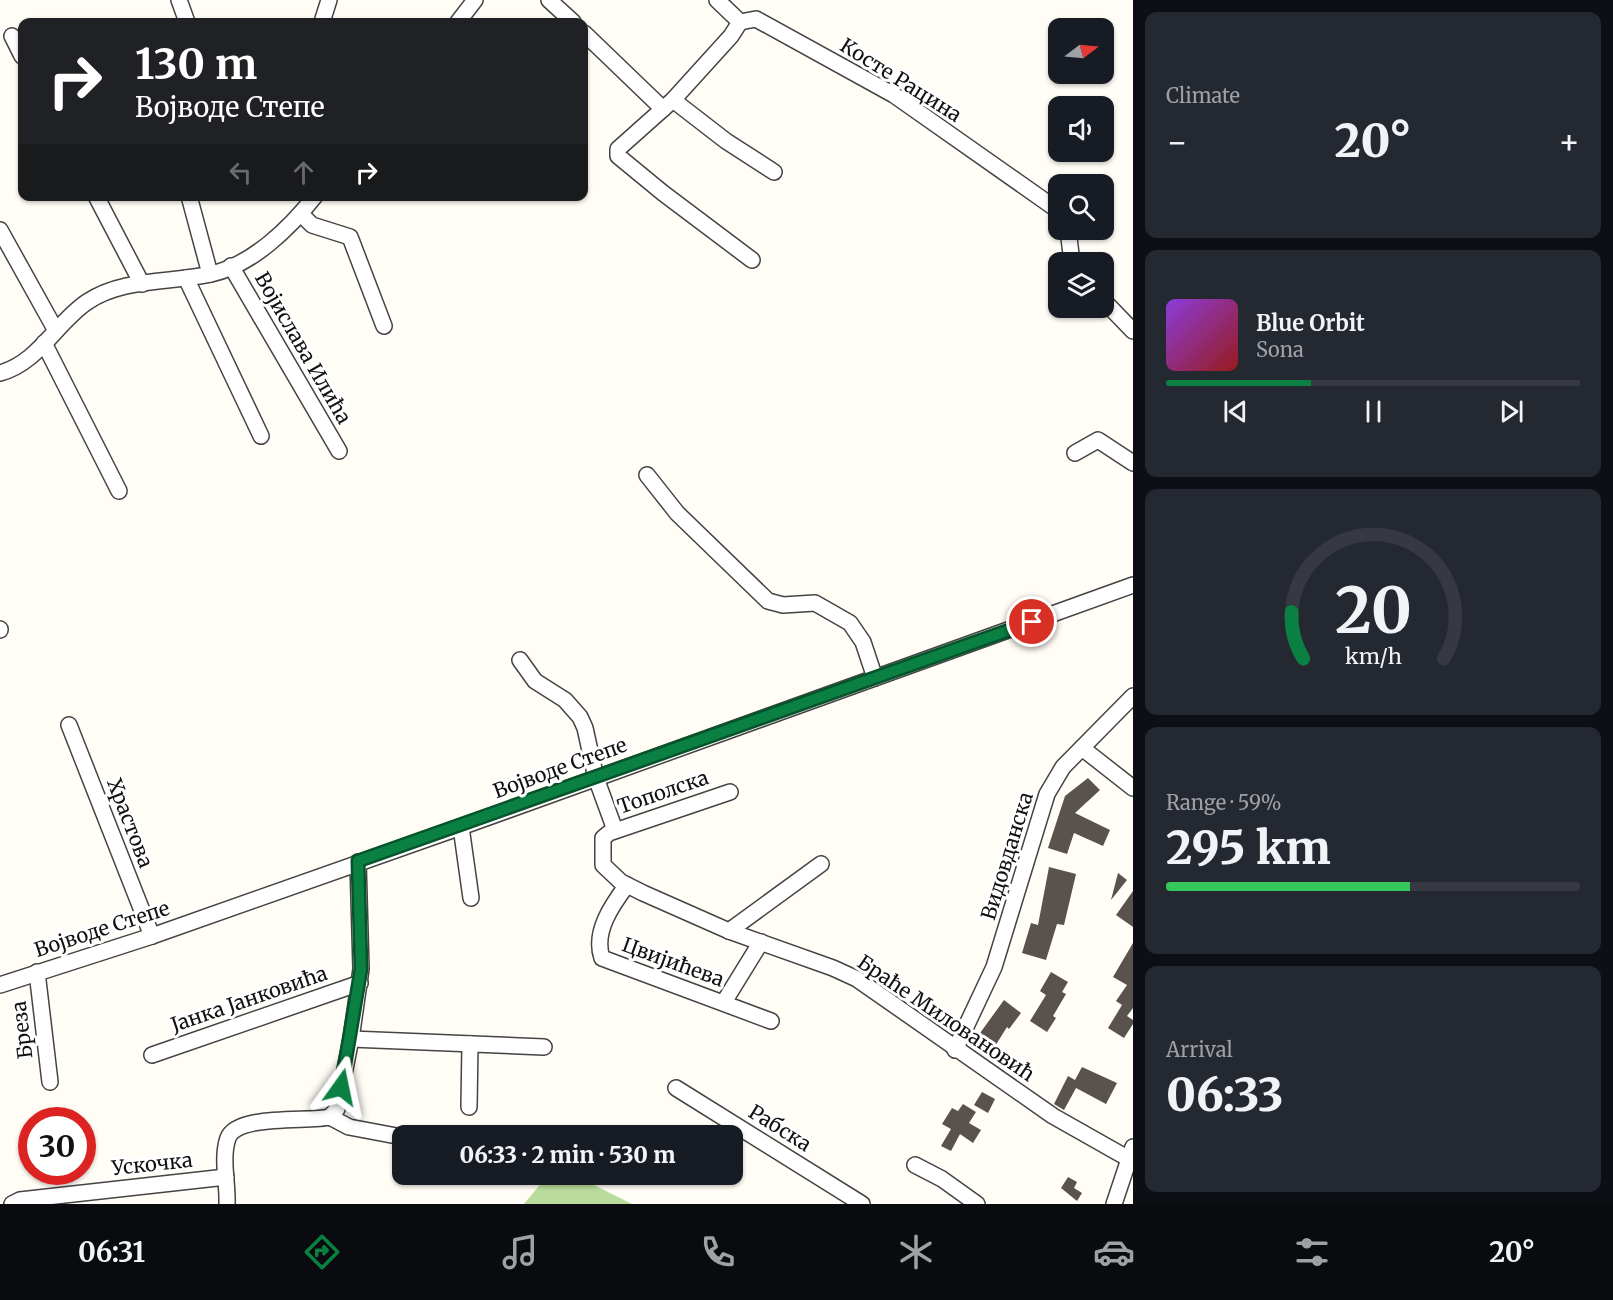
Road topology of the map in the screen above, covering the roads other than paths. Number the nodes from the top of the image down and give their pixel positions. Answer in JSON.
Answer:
{"nodes":[{"id":1,"x":179,"y":0,"type":"edge"},
{"id":2,"x":329,"y":0,"type":"edge"},
{"id":3,"x":475,"y":0,"type":"edge"},
{"id":4,"x":549,"y":0,"type":"edge"},
{"id":5,"x":717,"y":0,"type":"edge"},
{"id":6,"x":185,"y":18,"type":"edge"},
{"id":7,"x":323,"y":18,"type":"edge"},
{"id":8,"x":461,"y":18,"type":"edge"},
{"id":9,"x":569,"y":18,"type":"edge"},
{"id":10,"x":740,"y":22,"type":"junction"},
{"id":11,"x":12,"y":36,"type":"dead end"},
{"id":12,"x":588,"y":36,"type":"edge"},
{"id":13,"x":18,"y":48,"type":"edge"},
{"id":14,"x":668,"y":105,"type":"junction"},
{"id":15,"x":774,"y":172,"type":"dead end"},
{"id":16,"x":99,"y":201,"type":"edge"},
{"id":17,"x":190,"y":201,"type":"edge"},
{"id":18,"x":311,"y":201,"type":"edge"},
{"id":19,"x":1048,"y":203,"type":"edge"},
{"id":20,"x":301,"y":214,"type":"junction"},
{"id":21,"x":0,"y":230,"type":"edge"},
{"id":22,"x":752,"y":260,"type":"dead end"},
{"id":23,"x":231,"y":266,"type":"junction"},
{"id":24,"x":210,"y":274,"type":"junction"},
{"id":25,"x":186,"y":278,"type":"junction"},
{"id":26,"x":142,"y":284,"type":"junction"},
{"id":27,"x":1114,"y":311,"type":"edge"},
{"id":28,"x":384,"y":326,"type":"dead end"},
{"id":29,"x":55,"y":329,"type":"junction"},
{"id":30,"x":1133,"y":331,"type":"edge"},
{"id":31,"x":45,"y":343,"type":"junction"},
{"id":32,"x":0,"y":372,"type":"edge"},
{"id":33,"x":261,"y":436,"type":"dead end"},
{"id":34,"x":339,"y":451,"type":"dead end"},
{"id":35,"x":1075,"y":453,"type":"dead end"},
{"id":36,"x":1133,"y":463,"type":"edge"},
{"id":37,"x":647,"y":475,"type":"dead end"},
{"id":38,"x":119,"y":491,"type":"dead end"},
{"id":39,"x":1133,"y":585,"type":"edge"},
{"id":40,"x":520,"y":660,"type":"dead end"},
{"id":41,"x":875,"y":678,"type":"junction"},
{"id":42,"x":1133,"y":696,"type":"edge"},
{"id":43,"x":69,"y":725,"type":"dead end"},
{"id":44,"x":1082,"y":748,"type":"junction"},
{"id":45,"x":596,"y":778,"type":"junction"},
{"id":46,"x":1133,"y":788,"type":"edge"},
{"id":47,"x":730,"y":792,"type":"dead end"},
{"id":48,"x":461,"y":827,"type":"junction"},
{"id":49,"x":612,"y":832,"type":"junction"},
{"id":50,"x":358,"y":861,"type":"junction"},
{"id":51,"x":821,"y":864,"type":"dead end"},
{"id":52,"x":627,"y":885,"type":"junction"},
{"id":53,"x":471,"y":898,"type":"dead end"},
{"id":54,"x":729,"y":931,"type":"junction"},
{"id":55,"x":152,"y":936,"type":"junction"},
{"id":56,"x":761,"y":942,"type":"junction"},
{"id":57,"x":37,"y":972,"type":"junction"},
{"id":58,"x":360,"y":983,"type":"junction"},
{"id":59,"x":0,"y":985,"type":"edge"},
{"id":60,"x":724,"y":1002,"type":"junction"},
{"id":61,"x":771,"y":1021,"type":"dead end"},
{"id":62,"x":351,"y":1040,"type":"junction"},
{"id":63,"x":470,"y":1044,"type":"junction"},
{"id":64,"x":544,"y":1047,"type":"dead end"},
{"id":65,"x":955,"y":1050,"type":"junction"},
{"id":66,"x":152,"y":1055,"type":"dead end"},
{"id":67,"x":50,"y":1082,"type":"dead end"},
{"id":68,"x":676,"y":1088,"type":"dead end"},
{"id":69,"x":469,"y":1107,"type":"dead end"},
{"id":70,"x":330,"y":1118,"type":"junction"},
{"id":71,"x":392,"y":1135,"type":"edge"},
{"id":72,"x":1131,"y":1153,"type":"edge"},
{"id":73,"x":915,"y":1165,"type":"dead end"},
{"id":74,"x":226,"y":1178,"type":"junction"},
{"id":75,"x":12,"y":1204,"type":"edge"},
{"id":76,"x":226,"y":1204,"type":"edge"},
{"id":77,"x":862,"y":1204,"type":"edge"},
{"id":78,"x":977,"y":1204,"type":"edge"},
{"id":79,"x":1114,"y":1204,"type":"edge"}],
"edges":[{"from":1,"to":6,"type":"street"},
{"from":2,"to":7,"type":"street"},
{"from":3,"to":8,"type":"street"},
{"from":4,"to":9,"type":"street"},
{"from":5,"to":10,"type":"street"},
{"from":10,"to":14,"type":"street"},
{"from":10,"to":19,"type":"street","name":"Косте Рацина"},
{"from":11,"to":13,"type":"street"},
{"from":12,"to":14,"type":"street"},
{"from":14,"to":15,"type":"street"},
{"from":14,"to":22,"type":"street"},
{"from":16,"to":26,"type":"street"},
{"from":17,"to":24,"type":"street"},
{"from":18,"to":20,"type":"street"},
{"from":20,"to":23,"type":"street"},
{"from":20,"to":28,"type":"street"},
{"from":21,"to":29,"type":"street"},
{"from":23,"to":24,"type":"street"},
{"from":23,"to":34,"type":"street","name":"Војислава Илића"},
{"from":24,"to":25,"type":"street"},
{"from":25,"to":26,"type":"street"},
{"from":25,"to":33,"type":"street"},
{"from":26,"to":29,"type":"street"},
{"from":27,"to":30,"type":"street"},
{"from":29,"to":31,"type":"street"},
{"from":31,"to":32,"type":"street"},
{"from":31,"to":38,"type":"street"},
{"from":35,"to":36,"type":"street"},
{"from":37,"to":41,"type":"street"},
{"from":39,"to":41,"type":"street","name":"Војводе Степе"},
{"from":40,"to":45,"type":"street"},
{"from":41,"to":45,"type":"street","name":"Војводе Степе"},
{"from":42,"to":44,"type":"street","name":"Видовданска"},
{"from":43,"to":55,"type":"street","name":"Храстова"},
{"from":44,"to":46,"type":"street"},
{"from":44,"to":65,"type":"street","name":"Видовданска"},
{"from":45,"to":48,"type":"street","name":"Војводе Степе"},
{"from":45,"to":49,"type":"street"},
{"from":47,"to":49,"type":"street","name":"Тополска"},
{"from":48,"to":50,"type":"street","name":"Војводе Степе"},
{"from":48,"to":53,"type":"street"},
{"from":49,"to":52,"type":"street","name":"Браће Миловановић"},
{"from":50,"to":55,"type":"street","name":"Војводе Степе"},
{"from":50,"to":58,"type":"street"},
{"from":51,"to":54,"type":"street"},
{"from":52,"to":54,"type":"street","name":"Браће Миловановић"},
{"from":52,"to":60,"type":"street","name":"Цвијићева"},
{"from":54,"to":56,"type":"street","name":"Браће Миловановић"},
{"from":55,"to":57,"type":"street","name":"Војводе Степе"},
{"from":56,"to":60,"type":"street"},
{"from":56,"to":65,"type":"street","name":"Браће Миловановић"},
{"from":57,"to":59,"type":"street","name":"Војводе Степе"},
{"from":57,"to":67,"type":"street","name":"Бреза"},
{"from":58,"to":62,"type":"street"},
{"from":58,"to":66,"type":"street","name":"Јанка Јанковића"},
{"from":60,"to":61,"type":"street","name":"Цвијићева"},
{"from":62,"to":63,"type":"street"},
{"from":62,"to":70,"type":"street"},
{"from":63,"to":64,"type":"street"},
{"from":63,"to":69,"type":"street"},
{"from":65,"to":72,"type":"street","name":"Браће Миловановић"},
{"from":68,"to":77,"type":"street","name":"Рабска"},
{"from":70,"to":71,"type":"street"},
{"from":70,"to":74,"type":"street"},
{"from":72,"to":79,"type":"street"},
{"from":73,"to":78,"type":"street"},
{"from":74,"to":75,"type":"street","name":"Ускочка"},
{"from":74,"to":76,"type":"street"}]}
